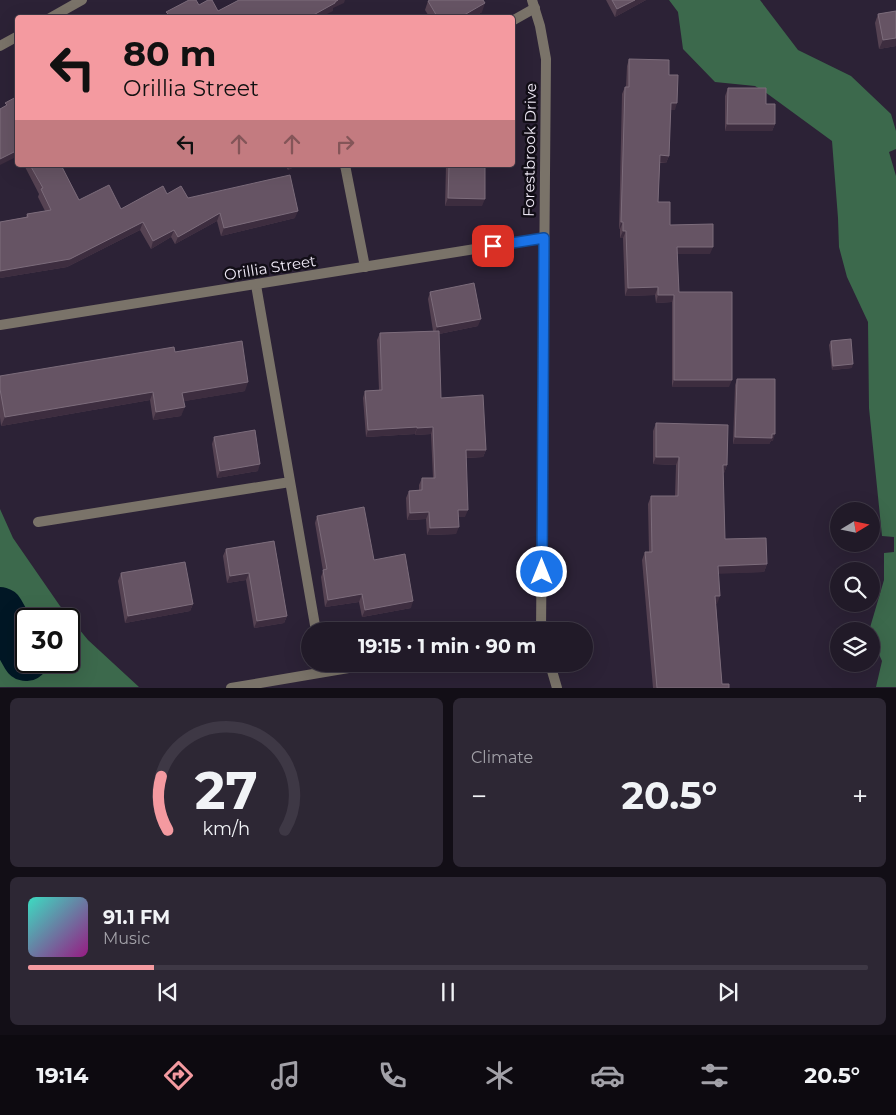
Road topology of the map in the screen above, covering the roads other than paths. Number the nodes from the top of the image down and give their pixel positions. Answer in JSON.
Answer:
{"nodes":[{"id":1,"x":82,"y":0,"type":"edge"},
{"id":2,"x":533,"y":4,"type":"edge"},
{"id":3,"x":55,"y":15,"type":"edge"},
{"id":4,"x":515,"y":19,"type":"edge"},
{"id":5,"x":15,"y":38,"type":"edge"},
{"id":6,"x":0,"y":46,"type":"edge"},
{"id":7,"x":345,"y":167,"type":"edge"},
{"id":8,"x":544,"y":238,"type":"junction"},
{"id":9,"x":366,"y":267,"type":"junction"},
{"id":10,"x":256,"y":285,"type":"junction"},
{"id":11,"x":0,"y":325,"type":"edge"},
{"id":12,"x":290,"y":482,"type":"junction"},
{"id":13,"x":38,"y":522,"type":"dead end"},
{"id":14,"x":314,"y":622,"type":"edge"},
{"id":15,"x":541,"y":622,"type":"edge"},
{"id":16,"x":304,"y":672,"type":"edge"},
{"id":17,"x":552,"y":672,"type":"edge"},
{"id":18,"x":231,"y":688,"type":"edge"},
{"id":19,"x":557,"y":688,"type":"edge"}],
"edges":[{"from":1,"to":3,"type":"street"},
{"from":2,"to":4,"type":"street"},
{"from":2,"to":8,"type":"street","name":"Forestbrook Drive"},
{"from":5,"to":6,"type":"street"},
{"from":7,"to":9,"type":"street"},
{"from":8,"to":9,"type":"street","name":"Orillia Street"},
{"from":8,"to":15,"type":"street","name":"Forestbrook Drive"},
{"from":9,"to":10,"type":"street","name":"Orillia Street"},
{"from":10,"to":11,"type":"street","name":"Orillia Street"},
{"from":10,"to":12,"type":"street"},
{"from":12,"to":13,"type":"street"},
{"from":12,"to":14,"type":"street"},
{"from":16,"to":18,"type":"street"},
{"from":17,"to":19,"type":"street"}]}
